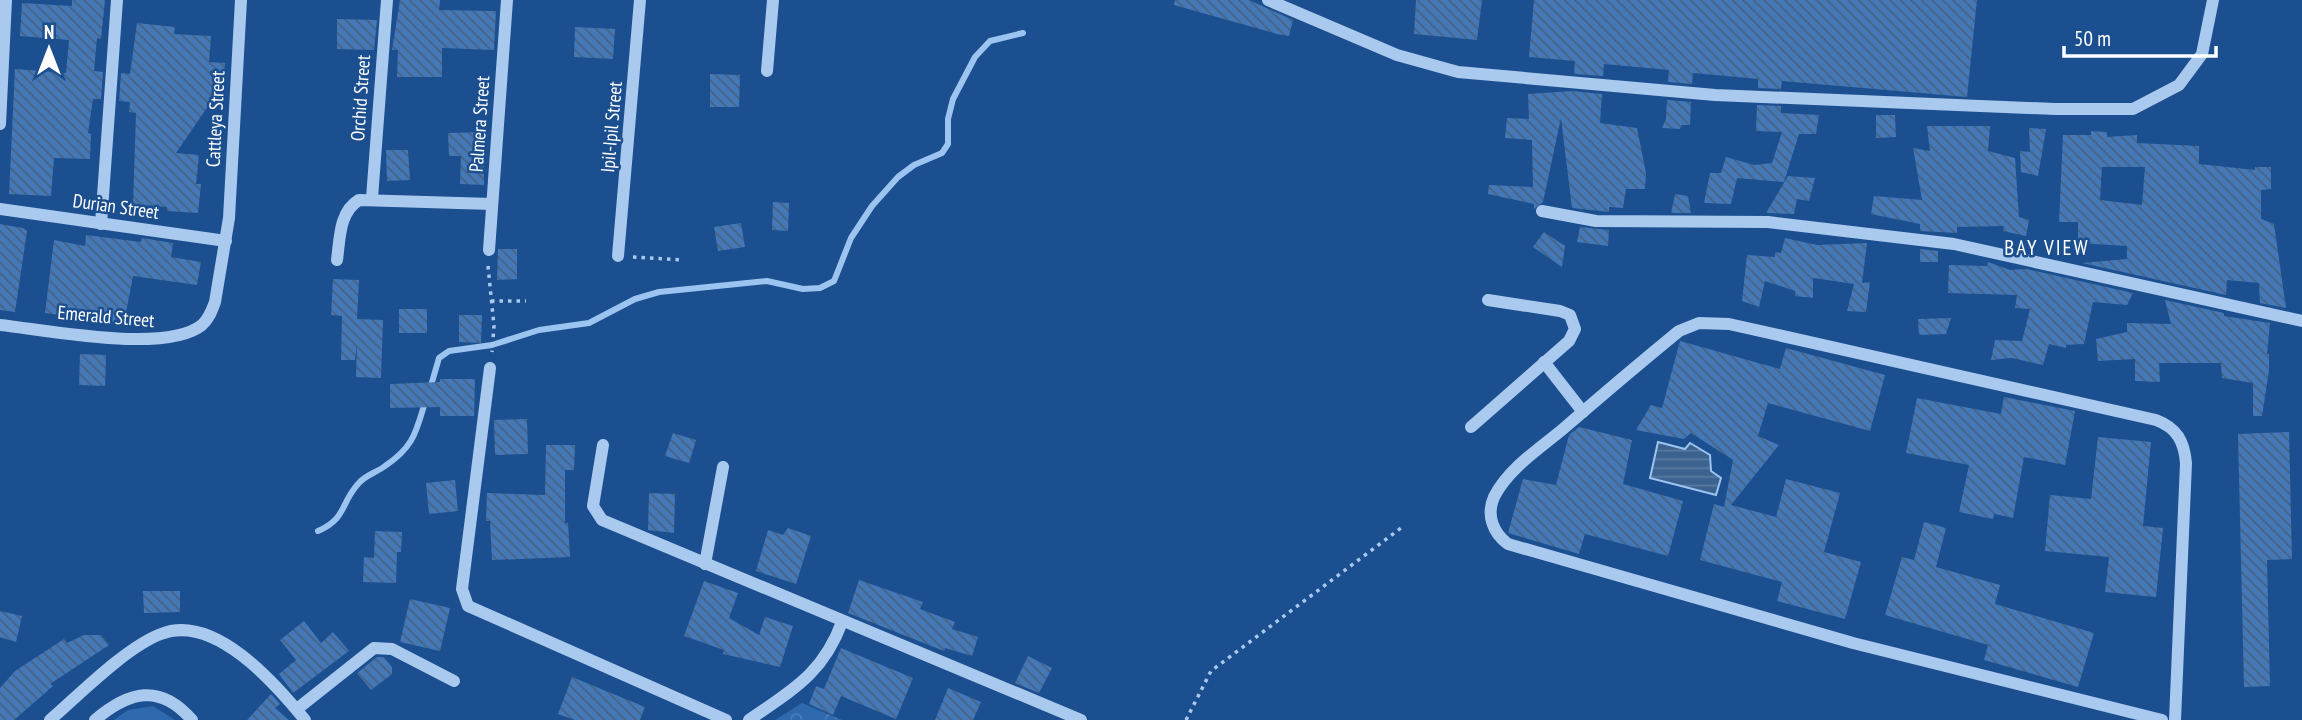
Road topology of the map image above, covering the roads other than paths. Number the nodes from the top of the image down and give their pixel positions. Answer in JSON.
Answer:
{"nodes":[{"id":1,"x":6,"y":0,"type":"edge"},
{"id":2,"x":117,"y":0,"type":"edge"},
{"id":3,"x":241,"y":0,"type":"edge"},
{"id":4,"x":387,"y":0,"type":"edge"},
{"id":5,"x":507,"y":0,"type":"edge"},
{"id":6,"x":640,"y":0,"type":"edge"},
{"id":7,"x":773,"y":0,"type":"edge"},
{"id":8,"x":1268,"y":0,"type":"edge"},
{"id":9,"x":2213,"y":0,"type":"edge"},
{"id":10,"x":1289,"y":3,"type":"edge"},
{"id":11,"x":767,"y":71,"type":"dead end"},
{"id":12,"x":0,"y":124,"type":"edge"},
{"id":13,"x":372,"y":198,"type":"junction"},
{"id":14,"x":492,"y":204,"type":"junction"},
{"id":15,"x":0,"y":209,"type":"edge"},
{"id":16,"x":1542,"y":211,"type":"dead end"},
{"id":17,"x":101,"y":223,"type":"junction"},
{"id":18,"x":226,"y":241,"type":"junction"},
{"id":19,"x":489,"y":250,"type":"road end"},
{"id":20,"x":618,"y":256,"type":"road end"},
{"id":21,"x":337,"y":260,"type":"dead end"},
{"id":22,"x":1488,"y":300,"type":"dead end"},
{"id":23,"x":2302,"y":321,"type":"edge"},
{"id":24,"x":0,"y":325,"type":"edge"},
{"id":25,"x":1544,"y":362,"type":"junction"},
{"id":26,"x":490,"y":368,"type":"road end"},
{"id":27,"x":1583,"y":412,"type":"junction"},
{"id":28,"x":1471,"y":427,"type":"dead end"},
{"id":29,"x":603,"y":445,"type":"dead end"},
{"id":30,"x":723,"y":467,"type":"dead end"},
{"id":31,"x":705,"y":564,"type":"junction"},
{"id":32,"x":842,"y":622,"type":"junction"},
{"id":33,"x":454,"y":681,"type":"dead end"},
{"id":34,"x":301,"y":715,"type":"edge"},
{"id":35,"x":50,"y":720,"type":"edge"},
{"id":36,"x":95,"y":720,"type":"edge"},
{"id":37,"x":192,"y":720,"type":"edge"},
{"id":38,"x":726,"y":720,"type":"edge"},
{"id":39,"x":749,"y":720,"type":"edge"},
{"id":40,"x":1081,"y":720,"type":"edge"},
{"id":41,"x":2162,"y":720,"type":"edge"},
{"id":42,"x":2175,"y":720,"type":"edge"}],
"edges":[{"from":1,"to":12,"type":"street"},
{"from":2,"to":17,"type":"street"},
{"from":3,"to":18,"type":"street","name":"Cattleya Street"},
{"from":4,"to":13,"type":"street","name":"Orchid Street"},
{"from":5,"to":14,"type":"street","name":"Palmera Street"},
{"from":6,"to":20,"type":"street","name":"Ipil-Ipil Street"},
{"from":7,"to":11,"type":"street"},
{"from":8,"to":10,"type":"street"},
{"from":9,"to":10,"type":"street"},
{"from":13,"to":14,"type":"street"},
{"from":13,"to":21,"type":"street"},
{"from":14,"to":19,"type":"street","name":"Palmera Street"},
{"from":15,"to":17,"type":"street","name":"Durian Street"},
{"from":16,"to":23,"type":"street"},
{"from":17,"to":18,"type":"street","name":"Durian Street"},
{"from":18,"to":24,"type":"street","name":"Emerald Street"},
{"from":22,"to":25,"type":"street"},
{"from":25,"to":27,"type":"street"},
{"from":25,"to":28,"type":"street"},
{"from":26,"to":38,"type":"street"},
{"from":27,"to":41,"type":"street"},
{"from":27,"to":42,"type":"street"},
{"from":29,"to":31,"type":"street"},
{"from":30,"to":31,"type":"street"},
{"from":31,"to":32,"type":"street"},
{"from":32,"to":39,"type":"street"},
{"from":32,"to":40,"type":"street"},
{"from":33,"to":34,"type":"street"},
{"from":34,"to":35,"type":"street"},
{"from":36,"to":37,"type":"street"}]}
